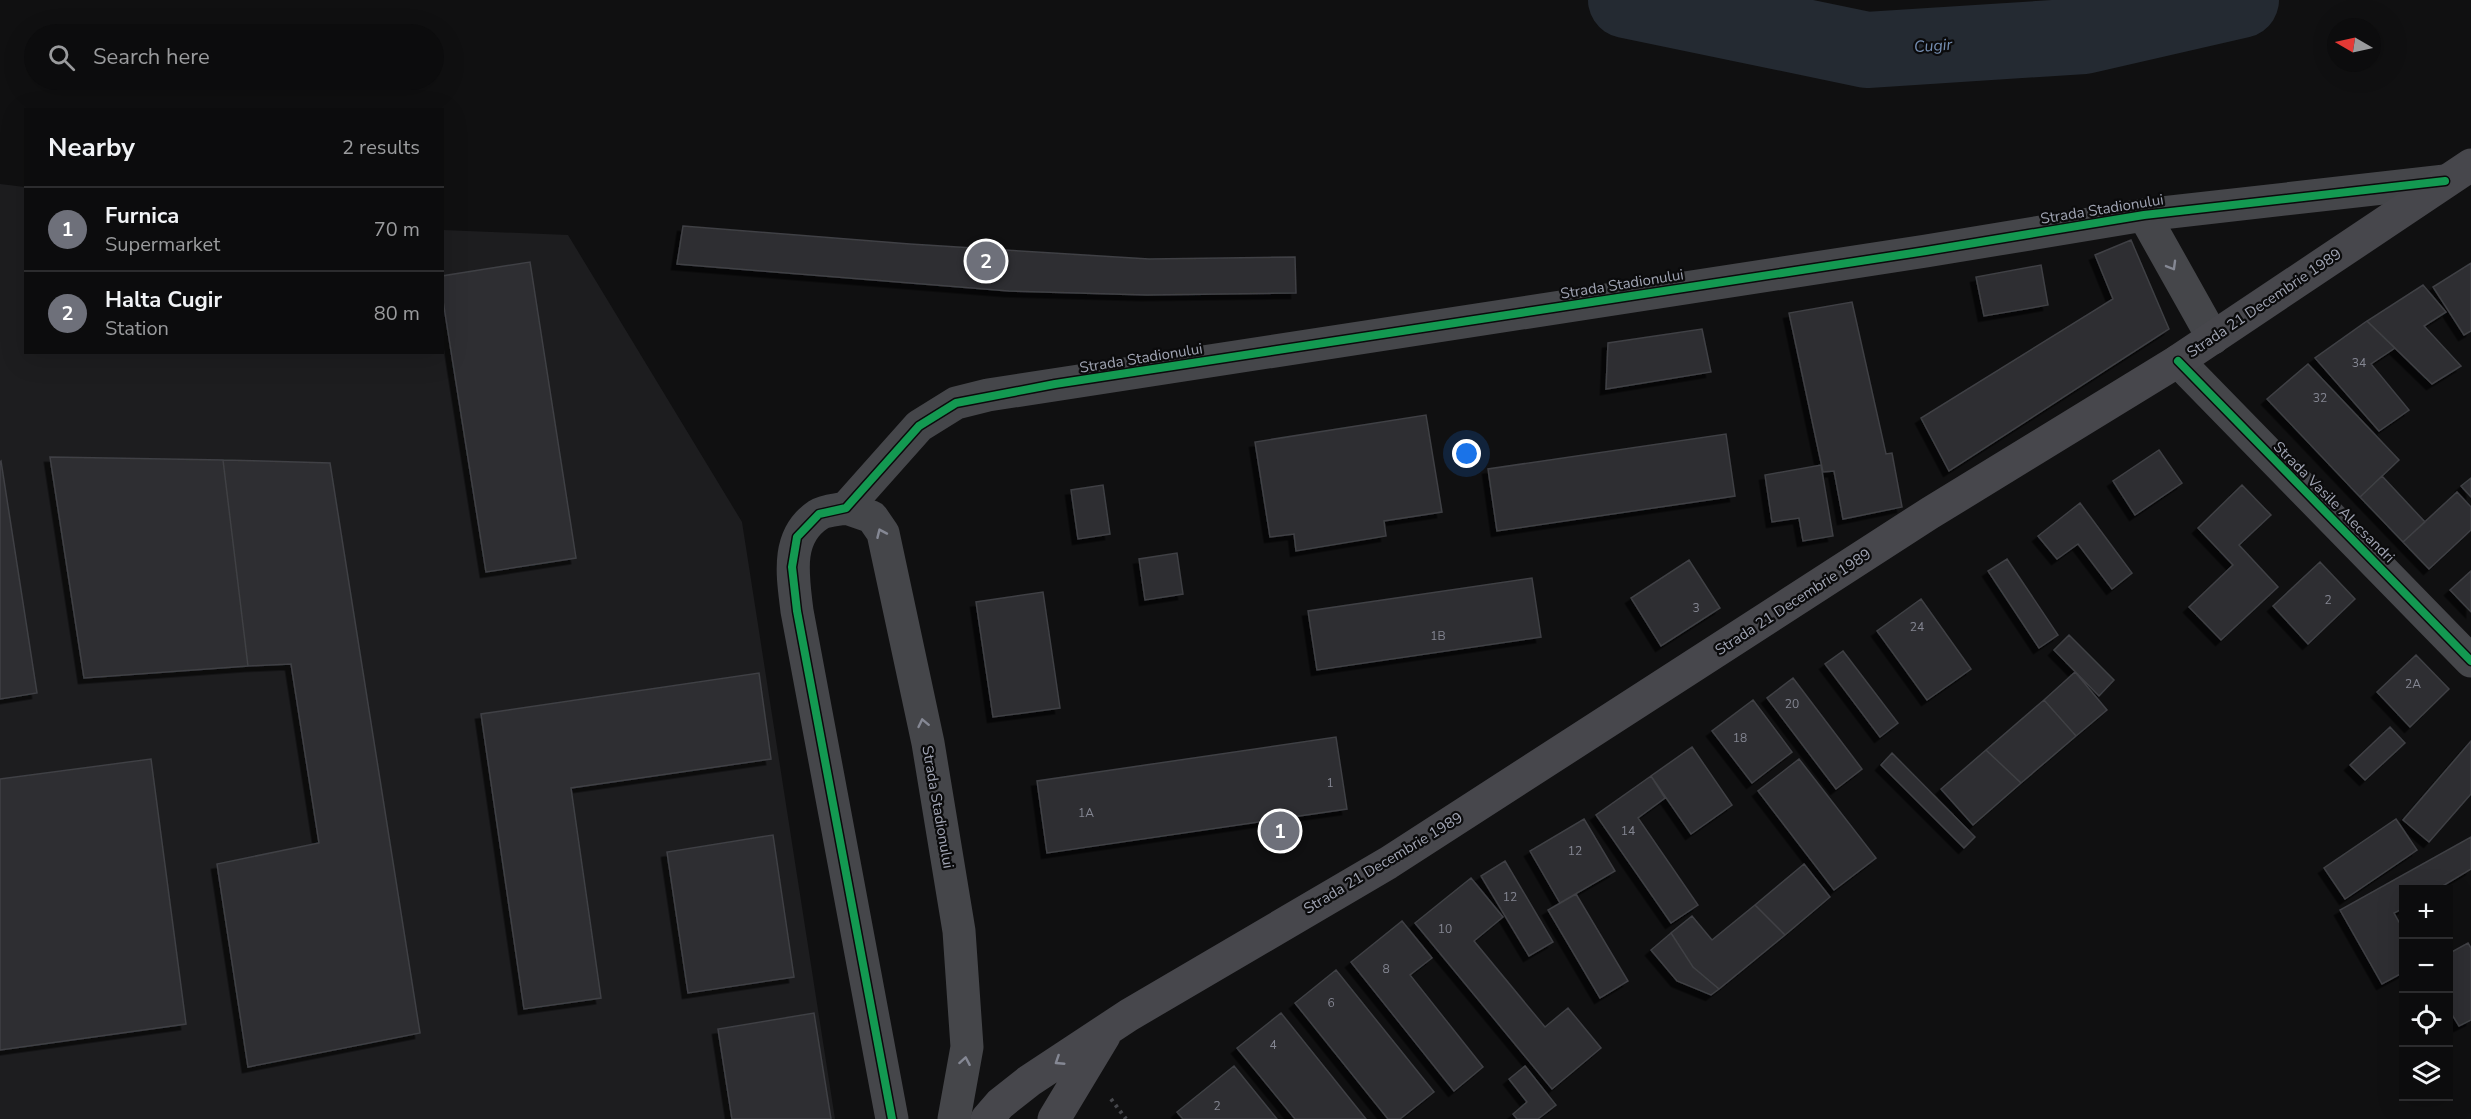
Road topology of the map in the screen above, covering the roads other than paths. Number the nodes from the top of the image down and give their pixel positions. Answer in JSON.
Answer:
{"nodes":[{"id":1,"x":2458,"y":173,"type":"edge"},
{"id":2,"x":2144,"y":215,"type":"junction"},
{"id":3,"x":2213,"y":338,"type":"junction"},
{"id":4,"x":2178,"y":361,"type":"junction"},
{"id":5,"x":846,"y":508,"type":"junction"},
{"id":6,"x":2471,"y":661,"type":"edge"},
{"id":7,"x":1108,"y":1029,"type":"junction"},
{"id":8,"x":892,"y":1119,"type":"edge"},
{"id":9,"x":954,"y":1119,"type":"edge"},
{"id":10,"x":987,"y":1119,"type":"edge"},
{"id":11,"x":1054,"y":1119,"type":"edge"}],
"edges":[{"from":1,"to":2,"type":"street","name":"Strada Stadionului"},
{"from":1,"to":3,"type":"main road","name":"Strada 21 Decembrie 1989"},
{"from":2,"to":3,"type":"street","name":"Strada Stadionului","one_way":true},
{"from":2,"to":5,"type":"street","name":"Strada Stadionului"},
{"from":3,"to":4,"type":"main road","name":"Strada 21 Decembrie 1989"},
{"from":4,"to":6,"type":"street","name":"Strada Vasile Alecsandri"},
{"from":4,"to":7,"type":"main road","name":"Strada 21 Decembrie 1989"},
{"from":5,"to":8,"type":"street"},
{"from":9,"to":5,"type":"street","name":"Strada Stadionului","one_way":true},
{"from":7,"to":10,"type":"main road","name":"Strada 21 Decembrie 1989","one_way":true},
{"from":7,"to":11,"type":"main road","name":"Strada 21 Decembrie 1989"}]}
